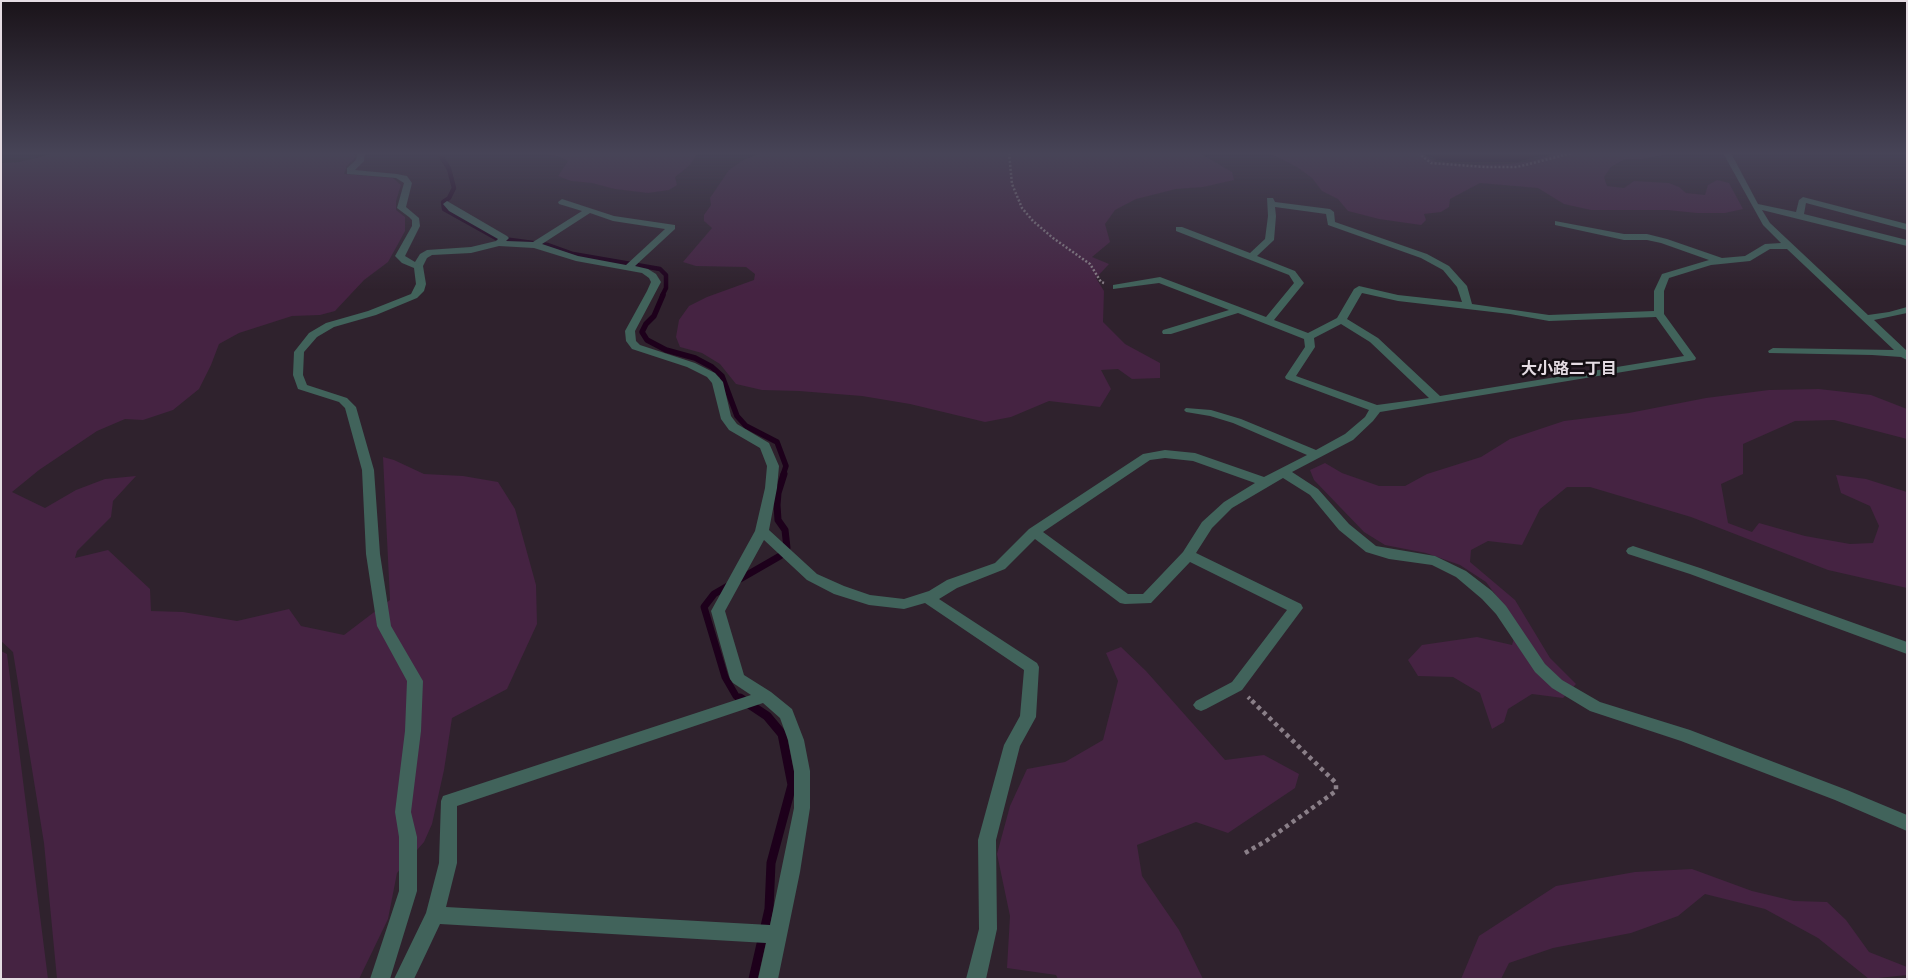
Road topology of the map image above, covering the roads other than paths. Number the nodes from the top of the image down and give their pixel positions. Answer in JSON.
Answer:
{"nodes":[{"id":1,"x":404,"y":199,"type":"edge"},
{"id":2,"x":1751,"y":199,"type":"edge"},
{"id":3,"x":562,"y":202,"type":"dead end"},
{"id":4,"x":447,"y":204,"type":"dead end"},
{"id":5,"x":1755,"y":206,"type":"junction"},
{"id":6,"x":589,"y":210,"type":"junction"},
{"id":7,"x":1799,"y":215,"type":"junction"},
{"id":8,"x":1558,"y":223,"type":"dead end"},
{"id":9,"x":1907,"y":227,"type":"edge"},
{"id":10,"x":1179,"y":229,"type":"dead end"},
{"id":11,"x":498,"y":243,"type":"junction"},
{"id":12,"x":1907,"y":243,"type":"edge"},
{"id":13,"x":535,"y":245,"type":"junction"},
{"id":14,"x":1790,"y":246,"type":"junction"},
{"id":15,"x":1251,"y":256,"type":"junction"},
{"id":16,"x":1719,"y":260,"type":"junction"},
{"id":17,"x":418,"y":266,"type":"junction"},
{"id":18,"x":630,"y":267,"type":"junction"},
{"id":19,"x":1116,"y":287,"type":"road end"},
{"id":20,"x":1468,"y":307,"type":"junction"},
{"id":21,"x":1238,"y":310,"type":"junction"},
{"id":22,"x":1907,"y":310,"type":"edge"},
{"id":23,"x":1659,"y":314,"type":"junction"},
{"id":24,"x":1865,"y":318,"type":"junction"},
{"id":25,"x":1341,"y":320,"type":"junction"},
{"id":26,"x":1268,"y":321,"type":"junction"},
{"id":27,"x":1167,"y":332,"type":"dead end"},
{"id":28,"x":1310,"y":337,"type":"junction"},
{"id":29,"x":1773,"y":351,"type":"dead end"},
{"id":30,"x":1905,"y":355,"type":"edge"},
{"id":31,"x":1438,"y":400,"type":"junction"},
{"id":32,"x":1190,"y":410,"type":"dead end"},
{"id":33,"x":1376,"y":410,"type":"junction"},
{"id":34,"x":1316,"y":454,"type":"junction"},
{"id":35,"x":1284,"y":472,"type":"junction"},
{"id":36,"x":1265,"y":482,"type":"junction"},
{"id":37,"x":762,"y":531,"type":"junction"},
{"id":38,"x":1034,"y":532,"type":"junction"},
{"id":39,"x":1633,"y":551,"type":"dead end"},
{"id":40,"x":1188,"y":555,"type":"junction"},
{"id":41,"x":926,"y":597,"type":"junction"},
{"id":42,"x":1907,"y":648,"type":"edge"},
{"id":43,"x":766,"y":696,"type":"junction"},
{"id":44,"x":1201,"y":705,"type":"dead end"},
{"id":45,"x":1907,"y":823,"type":"edge"},
{"id":46,"x":435,"y":916,"type":"junction"},
{"id":47,"x":778,"y":936,"type":"junction"},
{"id":48,"x":380,"y":979,"type":"edge"},
{"id":49,"x":404,"y":979,"type":"edge"},
{"id":50,"x":768,"y":979,"type":"edge"},
{"id":51,"x":976,"y":979,"type":"edge"}],
"edges":[{"from":1,"to":17,"type":"street"},
{"from":2,"to":5,"type":"street"},
{"from":3,"to":6,"type":"street"},
{"from":4,"to":11,"type":"street"},
{"from":5,"to":7,"type":"street"},
{"from":5,"to":14,"type":"street"},
{"from":6,"to":13,"type":"street"},
{"from":6,"to":18,"type":"street"},
{"from":7,"to":9,"type":"street"},
{"from":7,"to":12,"type":"street"},
{"from":8,"to":16,"type":"street"},
{"from":10,"to":15,"type":"street"},
{"from":11,"to":13,"type":"street"},
{"from":11,"to":17,"type":"street"},
{"from":13,"to":18,"type":"street"},
{"from":14,"to":16,"type":"street"},
{"from":14,"to":24,"type":"street"},
{"from":15,"to":20,"type":"street"},
{"from":15,"to":26,"type":"street"},
{"from":16,"to":23,"type":"street"},
{"from":17,"to":48,"type":"street"},
{"from":18,"to":37,"type":"street"},
{"from":19,"to":21,"type":"street"},
{"from":20,"to":23,"type":"street"},
{"from":20,"to":25,"type":"street"},
{"from":21,"to":26,"type":"street"},
{"from":21,"to":27,"type":"street"},
{"from":22,"to":24,"type":"street"},
{"from":23,"to":31,"type":"street"},
{"from":24,"to":30,"type":"street"},
{"from":25,"to":28,"type":"street"},
{"from":25,"to":31,"type":"street"},
{"from":26,"to":28,"type":"street"},
{"from":28,"to":33,"type":"street"},
{"from":29,"to":30,"type":"street"},
{"from":31,"to":33,"type":"street"},
{"from":32,"to":34,"type":"street"},
{"from":33,"to":34,"type":"street"},
{"from":34,"to":35,"type":"street"},
{"from":35,"to":36,"type":"street"},
{"from":35,"to":45,"type":"street"},
{"from":36,"to":38,"type":"street"},
{"from":36,"to":40,"type":"street"},
{"from":37,"to":41,"type":"street"},
{"from":37,"to":43,"type":"street"},
{"from":38,"to":40,"type":"street"},
{"from":38,"to":41,"type":"street"},
{"from":39,"to":42,"type":"street"},
{"from":40,"to":44,"type":"street"},
{"from":41,"to":51,"type":"street"},
{"from":43,"to":46,"type":"street"},
{"from":43,"to":47,"type":"street"},
{"from":46,"to":47,"type":"street"},
{"from":46,"to":49,"type":"street"},
{"from":47,"to":50,"type":"street"}]}
